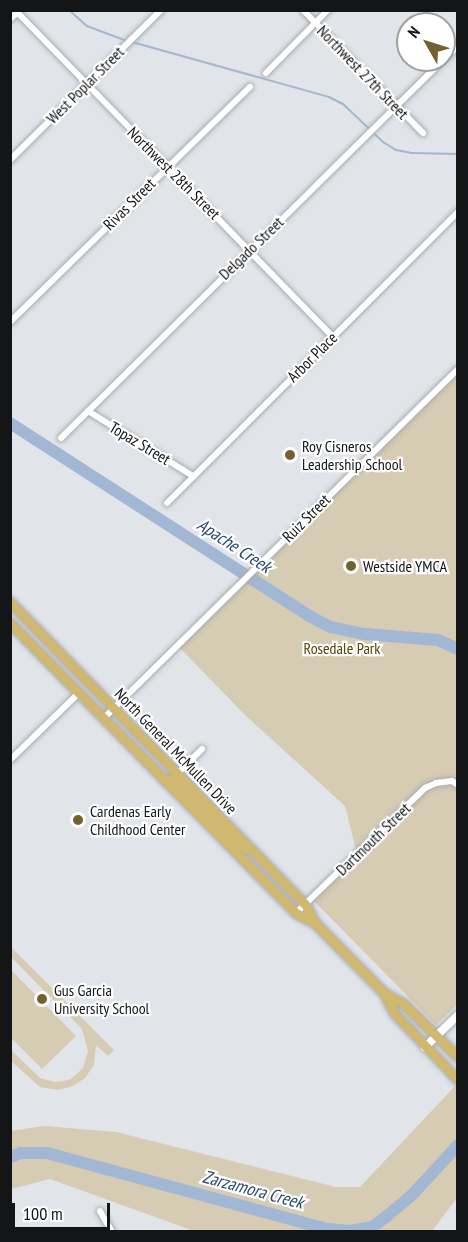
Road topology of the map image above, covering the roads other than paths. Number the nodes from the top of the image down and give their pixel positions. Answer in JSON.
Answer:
{"nodes":[{"id":1,"x":161,"y":10,"type":"edge"},
{"id":2,"x":303,"y":10,"type":"edge"},
{"id":3,"x":328,"y":10,"type":"edge"},
{"id":4,"x":17,"y":11,"type":"edge"},
{"id":5,"x":10,"y":19,"type":"edge"},
{"id":6,"x":316,"y":23,"type":"junction"},
{"id":7,"x":432,"y":72,"type":"edge"},
{"id":8,"x":266,"y":73,"type":"dead end"},
{"id":9,"x":87,"y":84,"type":"junction"},
{"id":10,"x":250,"y":87,"type":"dead end"},
{"id":11,"x":397,"y":107,"type":"junction"},
{"id":12,"x":423,"y":133,"type":"dead end"},
{"id":13,"x":10,"y":160,"type":"edge"},
{"id":14,"x":168,"y":166,"type":"junction"},
{"id":15,"x":458,"y":212,"type":"edge"},
{"id":16,"x":249,"y":250,"type":"junction"},
{"id":17,"x":10,"y":322,"type":"edge"},
{"id":18,"x":332,"y":336,"type":"junction"},
{"id":19,"x":458,"y":369,"type":"edge"},
{"id":20,"x":87,"y":411,"type":"junction"},
{"id":21,"x":61,"y":438,"type":"dead end"},
{"id":22,"x":193,"y":476,"type":"junction"},
{"id":23,"x":167,"y":503,"type":"dead end"},
{"id":24,"x":10,"y":602,"type":"edge"},
{"id":25,"x":10,"y":623,"type":"edge"},
{"id":26,"x":79,"y":693,"type":"junction"},
{"id":27,"x":114,"y":708,"type":"junction"},
{"id":28,"x":104,"y":718,"type":"junction"},
{"id":29,"x":202,"y":748,"type":"dead end"},
{"id":30,"x":10,"y":760,"type":"edge"},
{"id":31,"x":178,"y":773,"type":"junction"},
{"id":32,"x":164,"y":780,"type":"junction"},
{"id":33,"x":458,"y":785,"type":"edge"},
{"id":34,"x":255,"y":852,"type":"junction"},
{"id":35,"x":305,"y":904,"type":"junction"},
{"id":36,"x":296,"y":913,"type":"junction"},
{"id":37,"x":315,"y":924,"type":"junction"},
{"id":38,"x":384,"y":993,"type":"junction"},
{"id":39,"x":458,"y":1015,"type":"edge"},
{"id":40,"x":437,"y":1036,"type":"junction"},
{"id":41,"x":425,"y":1047,"type":"junction"},
{"id":42,"x":458,"y":1057,"type":"edge"},
{"id":43,"x":458,"y":1080,"type":"edge"},
{"id":44,"x":100,"y":1212,"type":"dead end"},
{"id":45,"x":112,"y":1232,"type":"edge"}],
"edges":[{"from":1,"to":9,"type":"street","name":"West Poplar Street"},
{"from":2,"to":6,"type":"street","name":"Northwest 27th Street"},
{"from":3,"to":6,"type":"street"},
{"from":4,"to":5,"type":"street"},
{"from":4,"to":9,"type":"street","name":"Northwest 28th Street"},
{"from":6,"to":8,"type":"street"},
{"from":6,"to":11,"type":"street","name":"Northwest 27th Street"},
{"from":7,"to":11,"type":"street","name":"Delgado Street"},
{"from":9,"to":13,"type":"street","name":"West Poplar Street"},
{"from":9,"to":14,"type":"street","name":"Northwest 28th Street"},
{"from":10,"to":14,"type":"street","name":"Rivas Street"},
{"from":11,"to":12,"type":"street","name":"Northwest 27th Street"},
{"from":11,"to":16,"type":"street","name":"Delgado Street"},
{"from":14,"to":16,"type":"street","name":"Northwest 28th Street"},
{"from":14,"to":17,"type":"street","name":"Rivas Street"},
{"from":15,"to":18,"type":"street","name":"Arbor Place"},
{"from":16,"to":18,"type":"street","name":"Northwest 28th Street"},
{"from":16,"to":20,"type":"street","name":"Delgado Street"},
{"from":18,"to":22,"type":"street","name":"Arbor Place"},
{"from":19,"to":27,"type":"street","name":"Ruiz Street"},
{"from":20,"to":21,"type":"street","name":"Delgado Street"},
{"from":20,"to":22,"type":"street","name":"Topaz Street"},
{"from":22,"to":23,"type":"street","name":"Arbor Place"},
{"from":24,"to":27,"type":"main road","name":"North General McMullen Drive"},
{"from":25,"to":26,"type":"main road","name":"North General McMullen Drive"},
{"from":26,"to":28,"type":"main road","name":"North General McMullen Drive"},
{"from":26,"to":30,"type":"street"},
{"from":27,"to":28,"type":"street","name":"Ruiz Street"},
{"from":27,"to":31,"type":"main road","name":"North General McMullen Drive"},
{"from":28,"to":32,"type":"main road","name":"North General McMullen Drive"},
{"from":29,"to":31,"type":"street"},
{"from":31,"to":34,"type":"main road","name":"North General McMullen Drive"},
{"from":32,"to":34,"type":"main road"},
{"from":32,"to":36,"type":"main road","name":"North General McMullen Drive"},
{"from":33,"to":35,"type":"street","name":"Dartmouth Street"},
{"from":34,"to":35,"type":"main road","name":"North General McMullen Drive"},
{"from":35,"to":36,"type":"street","name":"Dartmouth Street"},
{"from":35,"to":37,"type":"main road","name":"North General McMullen Drive"},
{"from":36,"to":37,"type":"main road","name":"North General McMullen Drive"},
{"from":37,"to":38,"type":"main road","name":"North General McMullen Drive"},
{"from":38,"to":40,"type":"main road","name":"North General McMullen Drive"},
{"from":38,"to":41,"type":"main road","name":"North General McMullen Drive"},
{"from":39,"to":40,"type":"street"},
{"from":40,"to":41,"type":"street"},
{"from":40,"to":42,"type":"main road","name":"North General McMullen Drive"},
{"from":41,"to":43,"type":"main road","name":"North General McMullen Drive"},
{"from":44,"to":45,"type":"street"}]}
